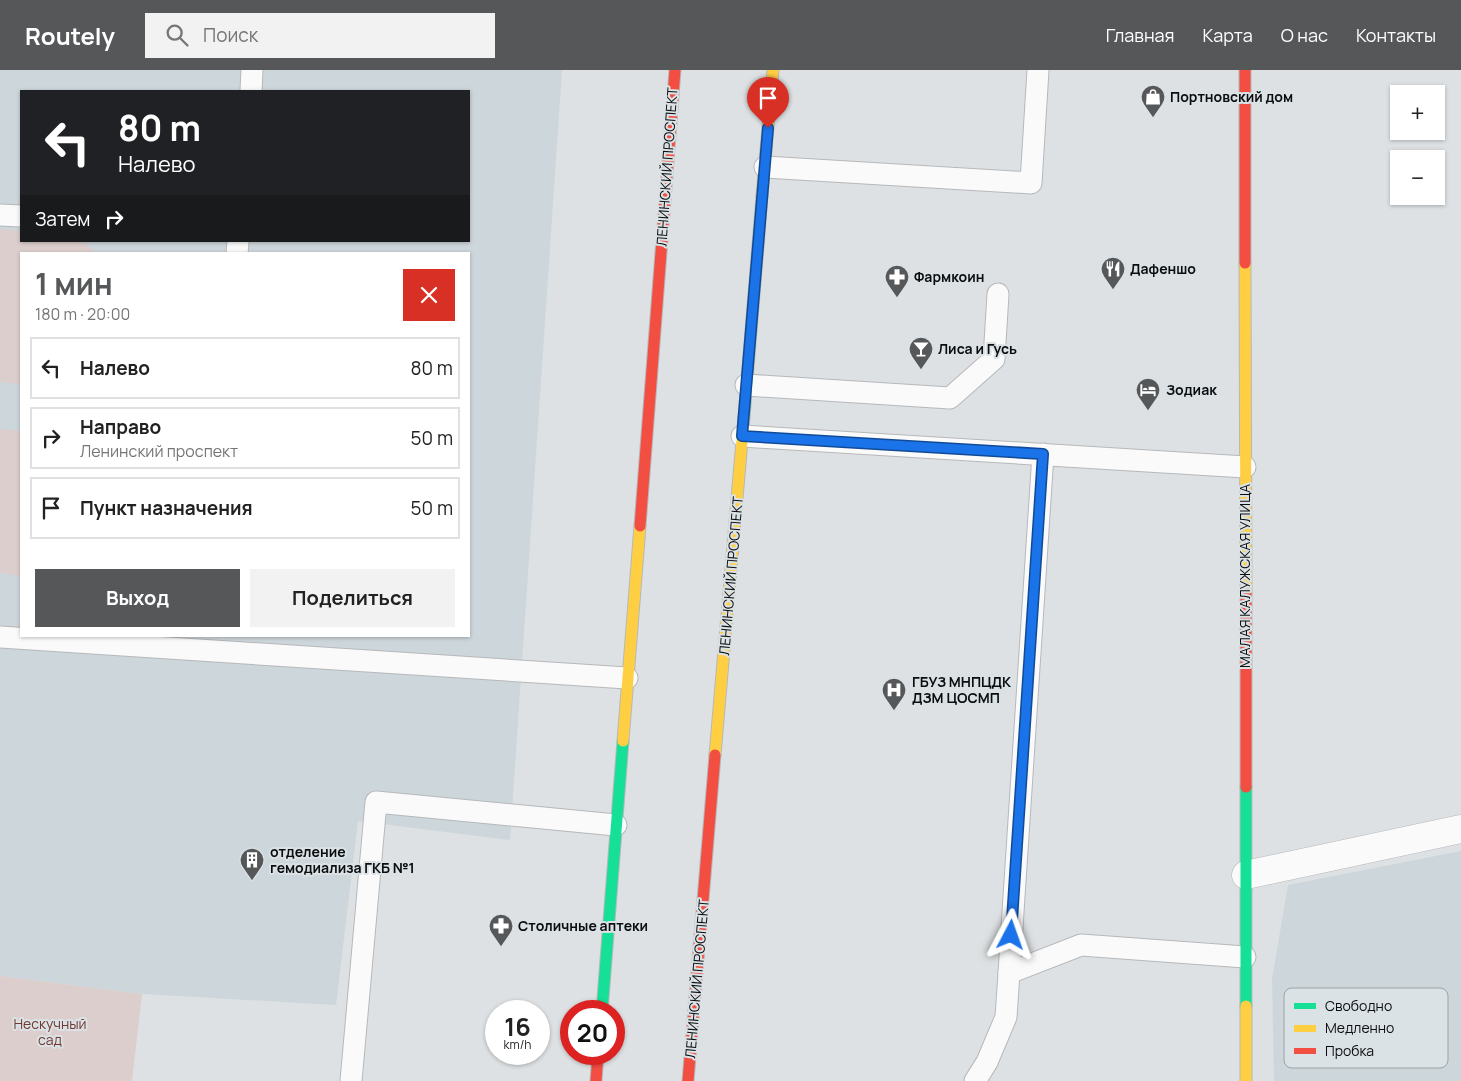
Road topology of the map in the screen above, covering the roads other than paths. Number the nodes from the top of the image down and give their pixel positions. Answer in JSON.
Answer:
{"nodes":[{"id":1,"x":252,"y":70,"type":"edge"},
{"id":2,"x":675,"y":70,"type":"edge"},
{"id":3,"x":773,"y":70,"type":"edge"},
{"id":4,"x":1038,"y":70,"type":"edge"},
{"id":5,"x":1245,"y":70,"type":"edge"},
{"id":6,"x":251,"y":90,"type":"edge"},
{"id":7,"x":765,"y":166,"type":"junction"},
{"id":8,"x":0,"y":215,"type":"edge"},
{"id":9,"x":20,"y":216,"type":"edge"},
{"id":10,"x":998,"y":294,"type":"dead end"},
{"id":11,"x":746,"y":385,"type":"junction"},
{"id":12,"x":742,"y":436,"type":"junction"},
{"id":13,"x":1043,"y":454,"type":"junction"},
{"id":14,"x":1245,"y":467,"type":"junction"},
{"id":15,"x":0,"y":637,"type":"edge"},
{"id":16,"x":201,"y":643,"type":"edge"},
{"id":17,"x":627,"y":678,"type":"junction"},
{"id":18,"x":537,"y":818,"type":"junction"},
{"id":19,"x":563,"y":820,"type":"dead end"},
{"id":20,"x":616,"y":825,"type":"junction"},
{"id":21,"x":1461,"y":829,"type":"edge"},
{"id":22,"x":1246,"y":876,"type":"junction"},
{"id":23,"x":1245,"y":957,"type":"junction"},
{"id":24,"x":1009,"y":973,"type":"junction"},
{"id":25,"x":603,"y":1000,"type":"edge"},
{"id":26,"x":597,"y":1065,"type":"edge"},
{"id":27,"x":351,"y":1081,"type":"edge"},
{"id":28,"x":596,"y":1081,"type":"edge"},
{"id":29,"x":688,"y":1081,"type":"edge"},
{"id":30,"x":975,"y":1081,"type":"edge"},
{"id":31,"x":1246,"y":1081,"type":"edge"}],
"edges":[{"from":1,"to":6,"type":"lane"},
{"from":2,"to":17,"type":"main road","name":"ЛЕНИНСКИЙ ПРОСПЕКТ"},
{"from":3,"to":7,"type":"main road","name":"ЛЕНИНСКИЙ ПРОСПЕКТ"},
{"from":4,"to":7,"type":"lane"},
{"from":5,"to":14,"type":"main road","name":"МАЛАЯ КАЛУЖСКАЯ УЛИЦА"},
{"from":7,"to":11,"type":"main road","name":"ЛЕНИНСКИЙ ПРОСПЕКТ"},
{"from":8,"to":9,"type":"lane"},
{"from":10,"to":11,"type":"lane"},
{"from":11,"to":12,"type":"main road","name":"ЛЕНИНСКИЙ ПРОСПЕКТ"},
{"from":12,"to":13,"type":"lane"},
{"from":12,"to":29,"type":"main road","name":"ЛЕНИНСКИЙ ПРОСПЕКТ"},
{"from":13,"to":14,"type":"lane"},
{"from":13,"to":24,"type":"lane"},
{"from":14,"to":22,"type":"main road","name":"МАЛАЯ КАЛУЖСКАЯ УЛИЦА"},
{"from":15,"to":16,"type":"lane"},
{"from":16,"to":17,"type":"lane"},
{"from":17,"to":20,"type":"main road","name":"ЛЕНИНСКИЙ ПРОСПЕКТ"},
{"from":18,"to":19,"type":"lane"},
{"from":18,"to":20,"type":"lane"},
{"from":18,"to":27,"type":"lane"},
{"from":20,"to":25,"type":"main road","name":"ЛЕНИНСКИЙ ПРОСПЕКТ"},
{"from":21,"to":22,"type":"street"},
{"from":22,"to":23,"type":"main road","name":"МАЛАЯ КАЛУЖСКАЯ УЛИЦА"},
{"from":23,"to":24,"type":"lane"},
{"from":23,"to":31,"type":"main road","name":"МАЛАЯ КАЛУЖСКАЯ УЛИЦА"},
{"from":24,"to":30,"type":"lane"},
{"from":26,"to":28,"type":"main road"}]}
